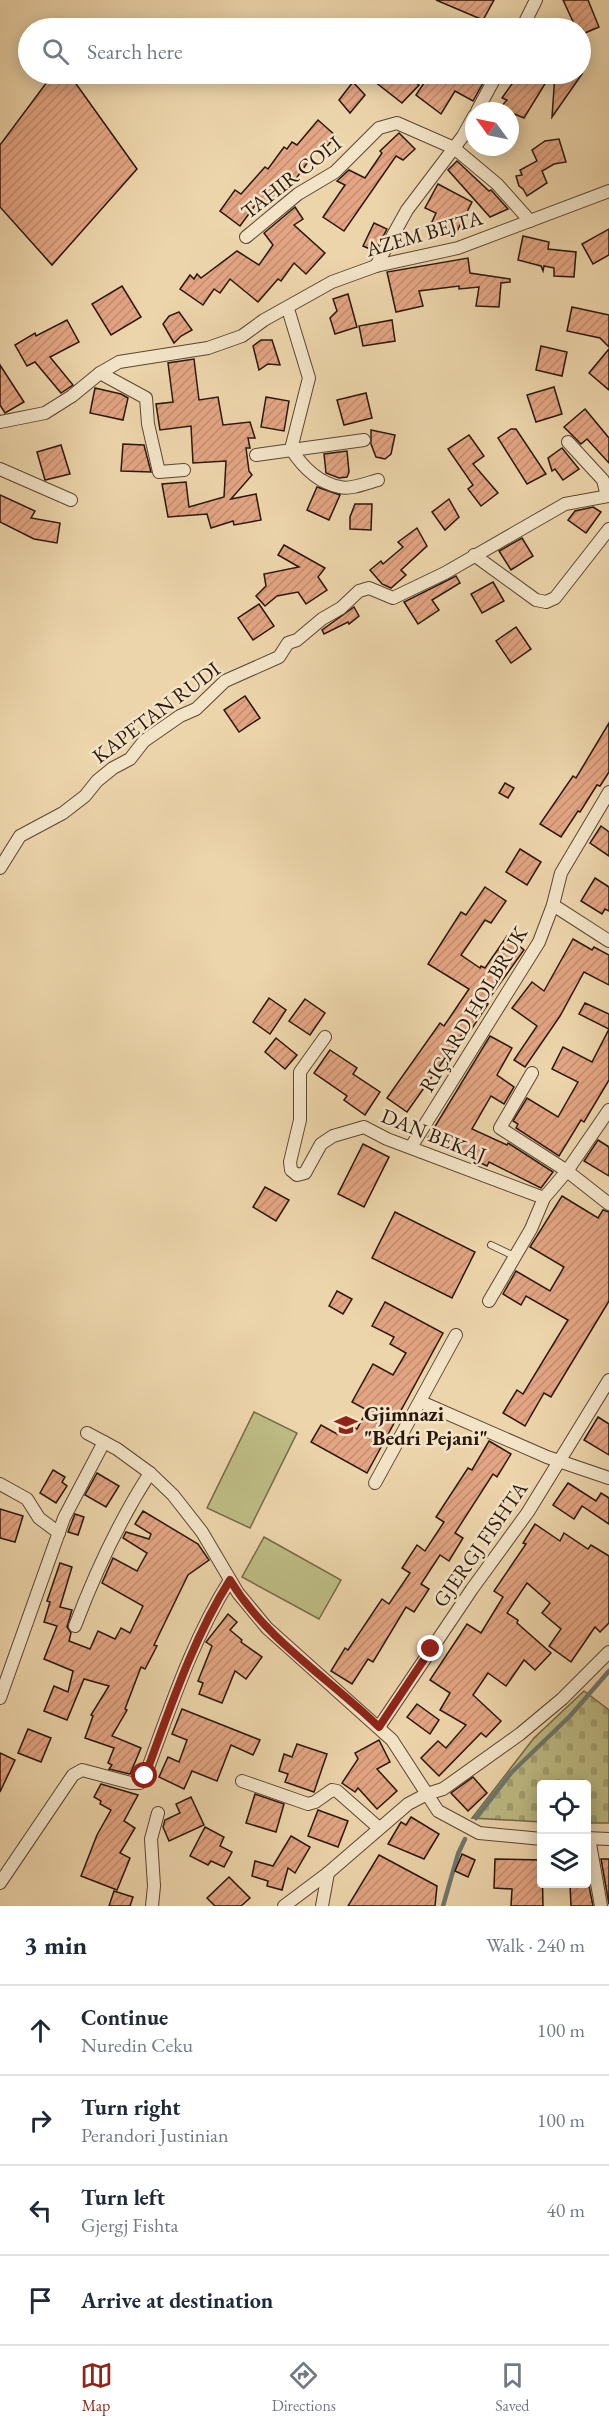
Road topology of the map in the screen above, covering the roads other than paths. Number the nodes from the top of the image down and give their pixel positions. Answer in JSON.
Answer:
{"nodes":[{"id":1,"x":536,"y":0,"type":"edge"},
{"id":2,"x":527,"y":18,"type":"edge"},
{"id":3,"x":492,"y":84,"type":"edge"},
{"id":4,"x":482,"y":102,"type":"edge"},
{"id":5,"x":465,"y":130,"type":"edge"},
{"id":6,"x":454,"y":148,"type":"junction"},
{"id":7,"x":609,"y":191,"type":"edge"},
{"id":8,"x":530,"y":221,"type":"junction"},
{"id":9,"x":246,"y":237,"type":"dead end"},
{"id":10,"x":376,"y":266,"type":"junction"},
{"id":11,"x":288,"y":309,"type":"junction"},
{"id":12,"x":100,"y":373,"type":"junction"},
{"id":13,"x":0,"y":422,"type":"edge"},
{"id":14,"x":364,"y":440,"type":"dead end"},
{"id":15,"x":567,"y":442,"type":"dead end"},
{"id":16,"x":291,"y":449,"type":"junction"},
{"id":17,"x":256,"y":455,"type":"dead end"},
{"id":18,"x":0,"y":470,"type":"edge"},
{"id":19,"x":184,"y":470,"type":"dead end"},
{"id":20,"x":378,"y":480,"type":"dead end"},
{"id":21,"x":608,"y":496,"type":"edge"},
{"id":22,"x":71,"y":500,"type":"dead end"},
{"id":23,"x":609,"y":529,"type":"edge"},
{"id":24,"x":474,"y":555,"type":"junction"},
{"id":25,"x":609,"y":792,"type":"edge"},
{"id":26,"x":0,"y":868,"type":"edge"},
{"id":27,"x":553,"y":905,"type":"junction"},
{"id":28,"x":609,"y":941,"type":"edge"},
{"id":29,"x":325,"y":1037,"type":"dead end"},
{"id":30,"x":532,"y":1073,"type":"dead end"},
{"id":31,"x":609,"y":1110,"type":"edge"},
{"id":32,"x":411,"y":1147,"type":"junction"},
{"id":33,"x":567,"y":1171,"type":"junction"},
{"id":34,"x":544,"y":1198,"type":"junction"},
{"id":35,"x":609,"y":1204,"type":"edge"},
{"id":36,"x":491,"y":1245,"type":"dead end"},
{"id":37,"x":515,"y":1257,"type":"junction"},
{"id":38,"x":489,"y":1300,"type":"dead end"},
{"id":39,"x":456,"y":1335,"type":"dead end"},
{"id":40,"x":609,"y":1380,"type":"edge"},
{"id":41,"x":421,"y":1402,"type":"junction"},
{"id":42,"x":87,"y":1433,"type":"dead end"},
{"id":43,"x":104,"y":1442,"type":"junction"},
{"id":44,"x":560,"y":1462,"type":"junction"},
{"id":45,"x":150,"y":1473,"type":"junction"},
{"id":46,"x":609,"y":1478,"type":"edge"},
{"id":47,"x":375,"y":1483,"type":"dead end"},
{"id":48,"x":0,"y":1484,"type":"edge"},
{"id":49,"x":59,"y":1533,"type":"junction"},
{"id":50,"x":230,"y":1580,"type":"junction"},
{"id":51,"x":75,"y":1626,"type":"dead end"},
{"id":52,"x":609,"y":1652,"type":"edge"},
{"id":53,"x":0,"y":1698,"type":"edge"},
{"id":54,"x":379,"y":1727,"type":"junction"},
{"id":55,"x":242,"y":1781,"type":"dead end"},
{"id":56,"x":427,"y":1794,"type":"junction"},
{"id":57,"x":158,"y":1813,"type":"dead end"},
{"id":58,"x":379,"y":1828,"type":"junction"},
{"id":59,"x":591,"y":1838,"type":"edge"},
{"id":60,"x":537,"y":1839,"type":"edge"},
{"id":61,"x":609,"y":1839,"type":"edge"},
{"id":62,"x":591,"y":1854,"type":"edge"},
{"id":63,"x":328,"y":1873,"type":"junction"},
{"id":64,"x":0,"y":1882,"type":"edge"},
{"id":65,"x":152,"y":1906,"type":"edge"},
{"id":66,"x":284,"y":1906,"type":"edge"},
{"id":67,"x":322,"y":1906,"type":"edge"},
{"id":68,"x":601,"y":1906,"type":"edge"}],
"edges":[{"from":1,"to":2,"type":"street"},
{"from":3,"to":4,"type":"street"},
{"from":5,"to":6,"type":"street"},
{"from":6,"to":8,"type":"street","name":"TAHIR COLI"},
{"from":6,"to":9,"type":"street","name":"TAHIR COLI"},
{"from":6,"to":10,"type":"street"},
{"from":7,"to":8,"type":"street","name":"AZEM BEJTA"},
{"from":8,"to":10,"type":"street","name":"AZEM BEJTA"},
{"from":10,"to":11,"type":"street","name":"AZEM BEJTA"},
{"from":11,"to":12,"type":"street","name":"AZEM BEJTA"},
{"from":11,"to":16,"type":"street"},
{"from":12,"to":13,"type":"street","name":"AZEM BEJTA"},
{"from":12,"to":19,"type":"street"},
{"from":14,"to":16,"type":"street"},
{"from":15,"to":21,"type":"street"},
{"from":16,"to":17,"type":"street"},
{"from":16,"to":20,"type":"street"},
{"from":18,"to":22,"type":"street"},
{"from":21,"to":24,"type":"street","name":"KAPETAN RUDI"},
{"from":23,"to":24,"type":"street"},
{"from":24,"to":26,"type":"street","name":"KAPETAN RUDI"},
{"from":25,"to":27,"type":"street","name":"RIÇARD HOLBRUK"},
{"from":27,"to":28,"type":"street"},
{"from":27,"to":32,"type":"street","name":"RIÇARD HOLBRUK"},
{"from":29,"to":32,"type":"street","name":"DAN BEKAJ"},
{"from":30,"to":33,"type":"street"},
{"from":31,"to":33,"type":"street"},
{"from":32,"to":34,"type":"street","name":"DAN BEKAJ"},
{"from":33,"to":34,"type":"street"},
{"from":33,"to":35,"type":"street"},
{"from":34,"to":37,"type":"street"},
{"from":36,"to":37,"type":"lane"},
{"from":37,"to":38,"type":"street"},
{"from":39,"to":41,"type":"street"},
{"from":40,"to":44,"type":"street","name":"GJERGJ FISHTA"},
{"from":41,"to":44,"type":"street"},
{"from":41,"to":47,"type":"street"},
{"from":42,"to":43,"type":"street"},
{"from":43,"to":45,"type":"street"},
{"from":43,"to":49,"type":"street"},
{"from":44,"to":46,"type":"street"},
{"from":44,"to":54,"type":"street","name":"GJERGJ FISHTA"},
{"from":45,"to":50,"type":"street"},
{"from":45,"to":51,"type":"street"},
{"from":48,"to":49,"type":"street"},
{"from":49,"to":53,"type":"street"},
{"from":50,"to":54,"type":"street"},
{"from":50,"to":64,"type":"street"},
{"from":52,"to":56,"type":"street"},
{"from":54,"to":56,"type":"street"},
{"from":55,"to":58,"type":"street"},
{"from":56,"to":58,"type":"street"},
{"from":56,"to":60,"type":"street"},
{"from":57,"to":65,"type":"street"},
{"from":58,"to":63,"type":"street"},
{"from":59,"to":61,"type":"street"},
{"from":62,"to":68,"type":"street"},
{"from":63,"to":66,"type":"street"},
{"from":63,"to":67,"type":"street"}]}
